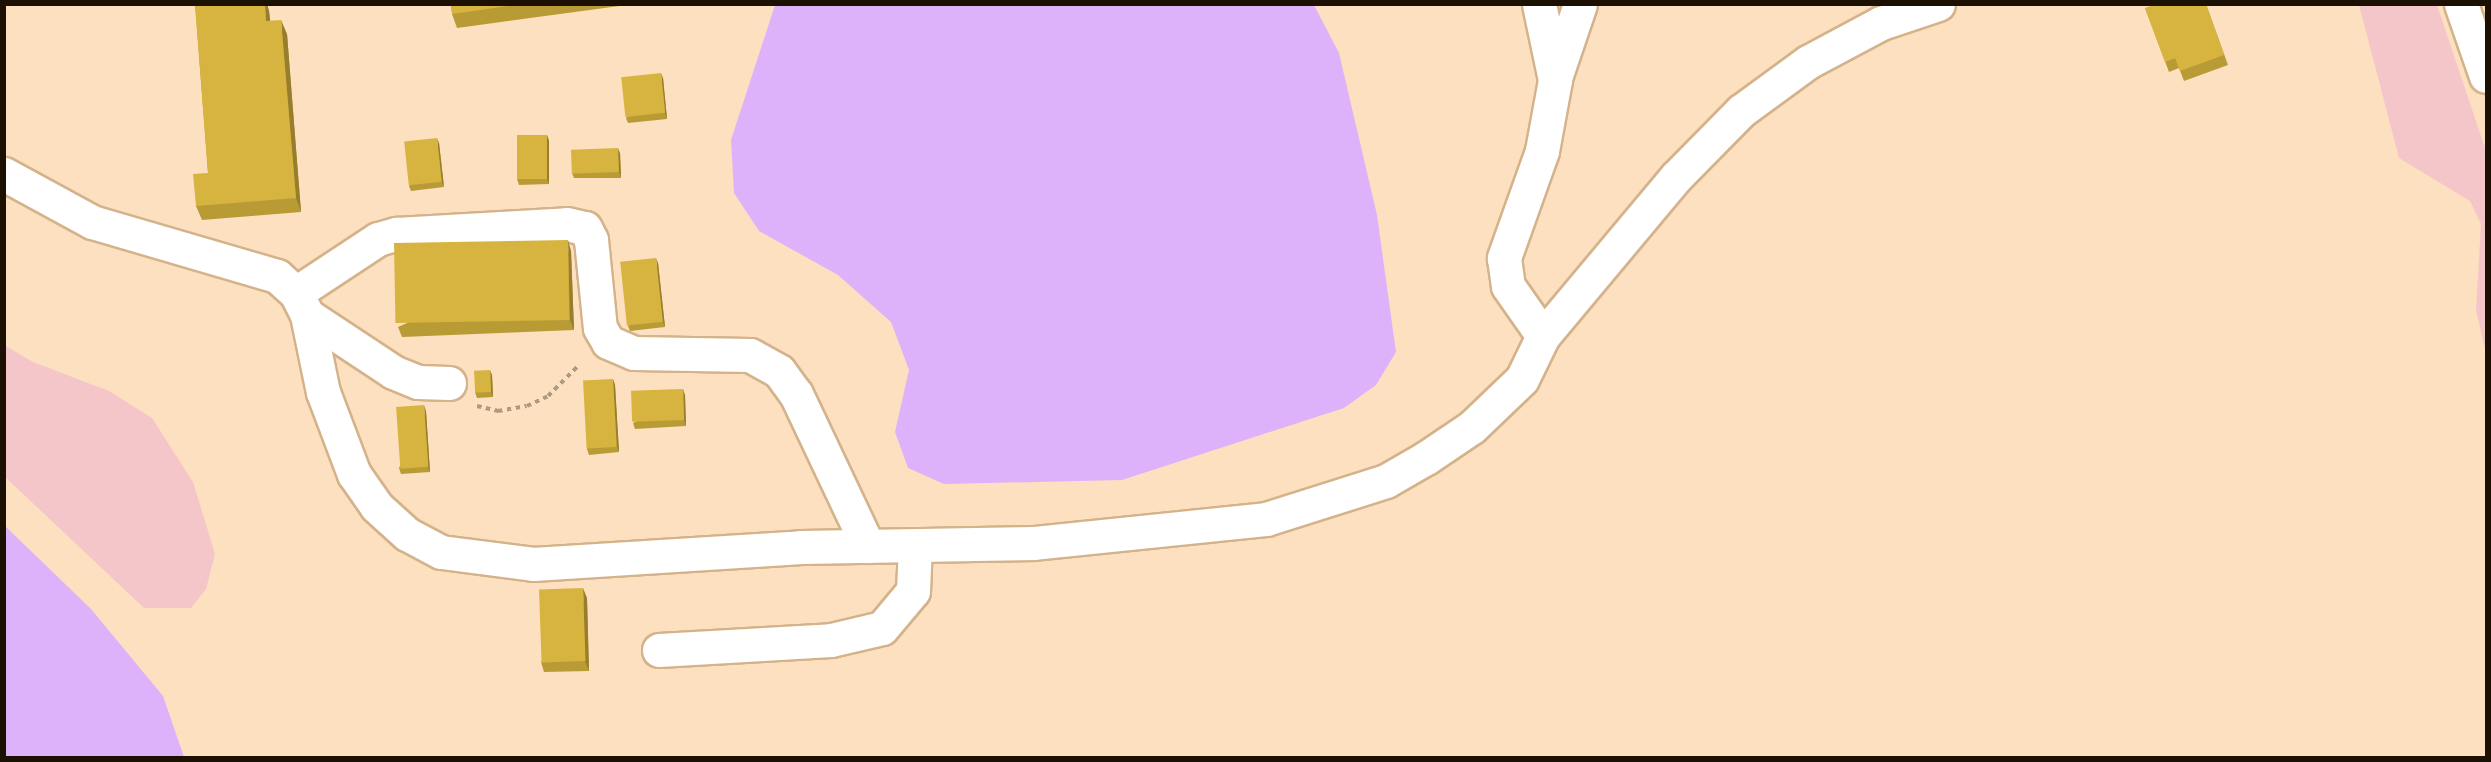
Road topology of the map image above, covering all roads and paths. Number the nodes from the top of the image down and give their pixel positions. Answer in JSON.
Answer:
{"nodes":[{"id":1,"x":1539,"y":4,"type":"edge"},
{"id":2,"x":1580,"y":4,"type":"edge"},
{"id":3,"x":1938,"y":4,"type":"edge"},
{"id":4,"x":2461,"y":4,"type":"edge"},
{"id":5,"x":2487,"y":76,"type":"edge"},
{"id":6,"x":1555,"y":80,"type":"junction"},
{"id":7,"x":4,"y":174,"type":"edge"},
{"id":8,"x":302,"y":304,"type":"junction"},
{"id":9,"x":600,"y":328,"type":"junction"},
{"id":10,"x":1543,"y":336,"type":"junction"},
{"id":11,"x":449,"y":384,"type":"joint"},
{"id":12,"x":868,"y":546,"type":"junction"},
{"id":13,"x":915,"y":546,"type":"junction"},
{"id":14,"x":659,"y":650,"type":"dead end"}],
"edges":[{"from":1,"to":6,"type":"street"},
{"from":2,"to":6,"type":"street"},
{"from":3,"to":10,"type":"street"},
{"from":4,"to":5,"type":"street"},
{"from":6,"to":10,"type":"street"},
{"from":7,"to":8,"type":"street"},
{"from":8,"to":9,"type":"street"},
{"from":8,"to":11,"type":"street"},
{"from":8,"to":12,"type":"street"},
{"from":9,"to":11,"type":"path"},
{"from":9,"to":12,"type":"street"},
{"from":10,"to":13,"type":"street"},
{"from":12,"to":13,"type":"street"},
{"from":13,"to":14,"type":"street"}]}
